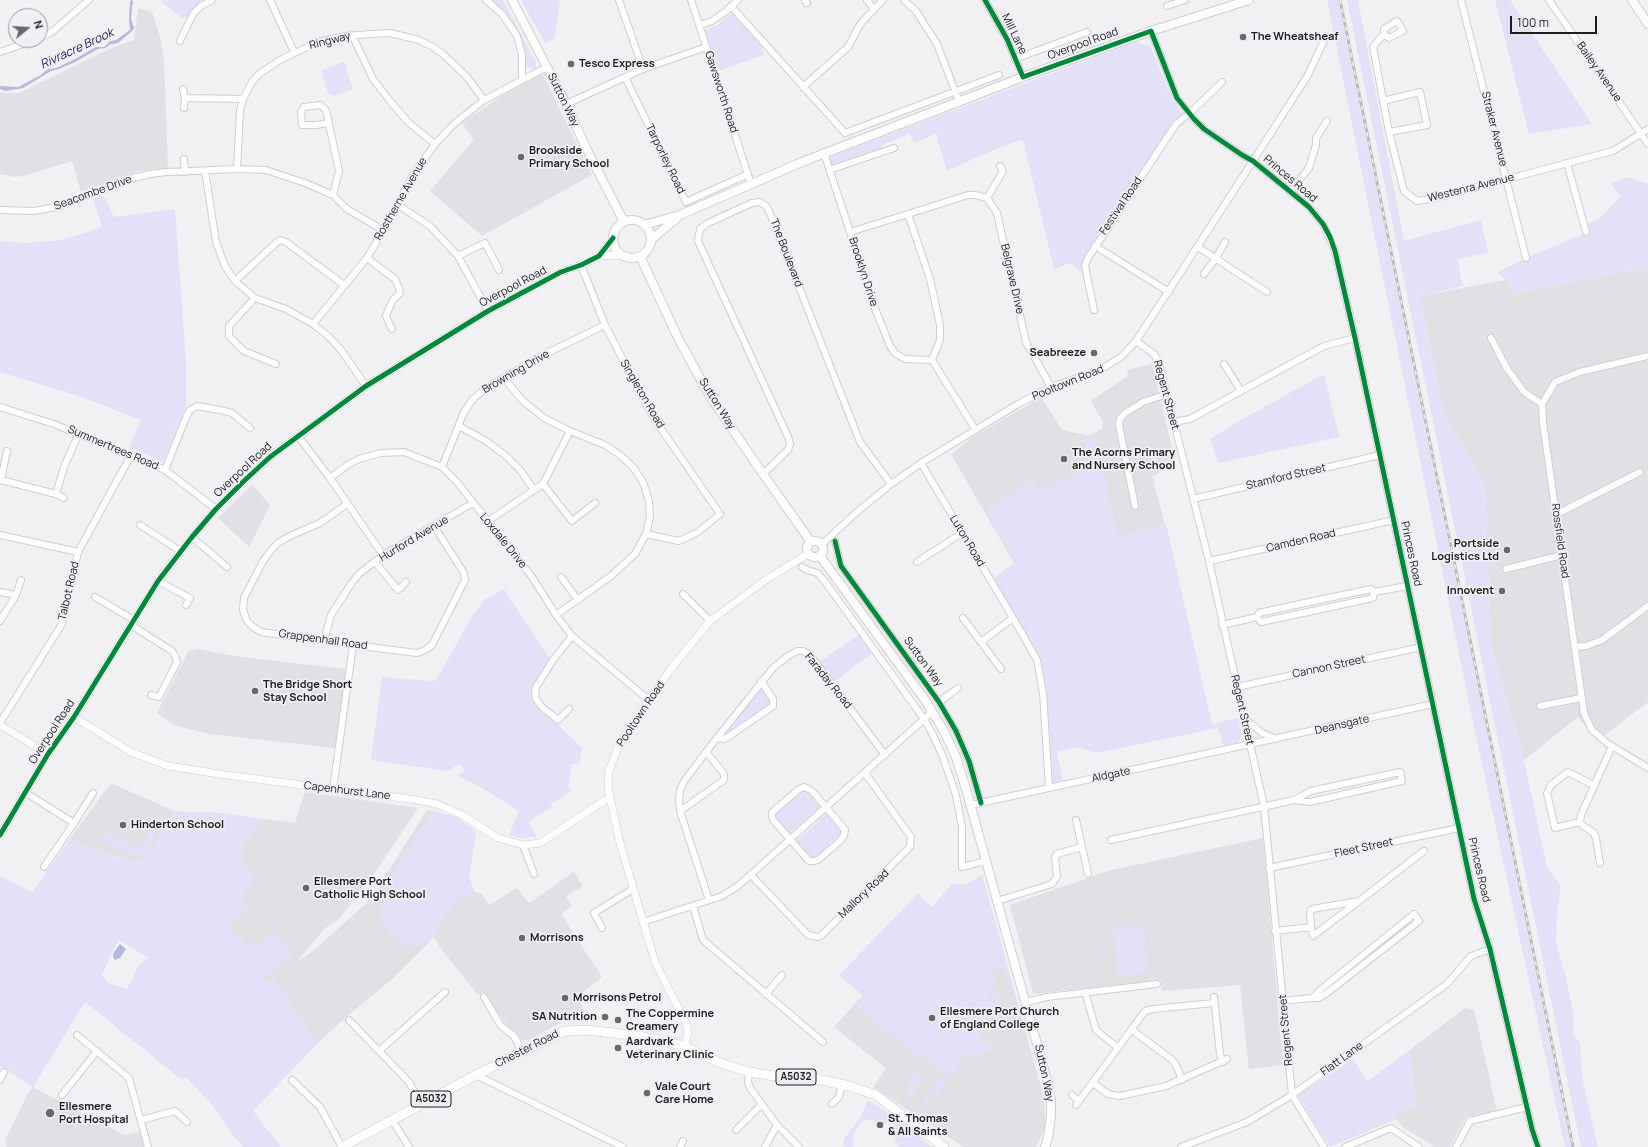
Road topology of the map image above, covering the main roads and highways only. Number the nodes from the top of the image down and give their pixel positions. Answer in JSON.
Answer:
{"nodes":[{"id":1,"x":512,"y":0,"type":"edge"},
{"id":2,"x":1249,"y":0,"type":"edge"},
{"id":3,"x":1632,"y":0,"type":"edge"},
{"id":4,"x":1648,"y":24,"type":"edge"},
{"id":5,"x":680,"y":215,"type":"junction"},
{"id":6,"x":624,"y":222,"type":"junction"},
{"id":7,"x":644,"y":225,"type":"junction"},
{"id":8,"x":651,"y":240,"type":"junction"},
{"id":9,"x":640,"y":256,"type":"junction"},
{"id":10,"x":811,"y":542,"type":"junction"},
{"id":11,"x":820,"y":556,"type":"junction"},
{"id":12,"x":342,"y":1147,"type":"edge"},
{"id":13,"x":944,"y":1147,"type":"edge"},
{"id":14,"x":1044,"y":1147,"type":"edge"}],
"edges":[{"from":1,"to":6,"type":"main road","name":"Sutton Way"},
{"from":2,"to":5,"type":"main road","name":"Overpool Road"},
{"from":3,"to":4,"type":"main road"},
{"from":5,"to":7,"type":"main road","name":"Overpool Road"},
{"from":5,"to":8,"type":"main road","name":"Overpool Road"},
{"from":6,"to":7,"type":"main road"},
{"from":6,"to":9,"type":"main road"},
{"from":7,"to":8,"type":"main road"},
{"from":8,"to":9,"type":"main road"},
{"from":9,"to":10,"type":"main road","name":"Sutton Way"},
{"from":10,"to":11,"type":"main road"},
{"from":10,"to":11,"type":"main road"},
{"from":11,"to":14,"type":"main road","name":"Sutton Way"},
{"from":12,"to":13,"type":"main road","name":"Chester Road","number":"A5032"}]}
